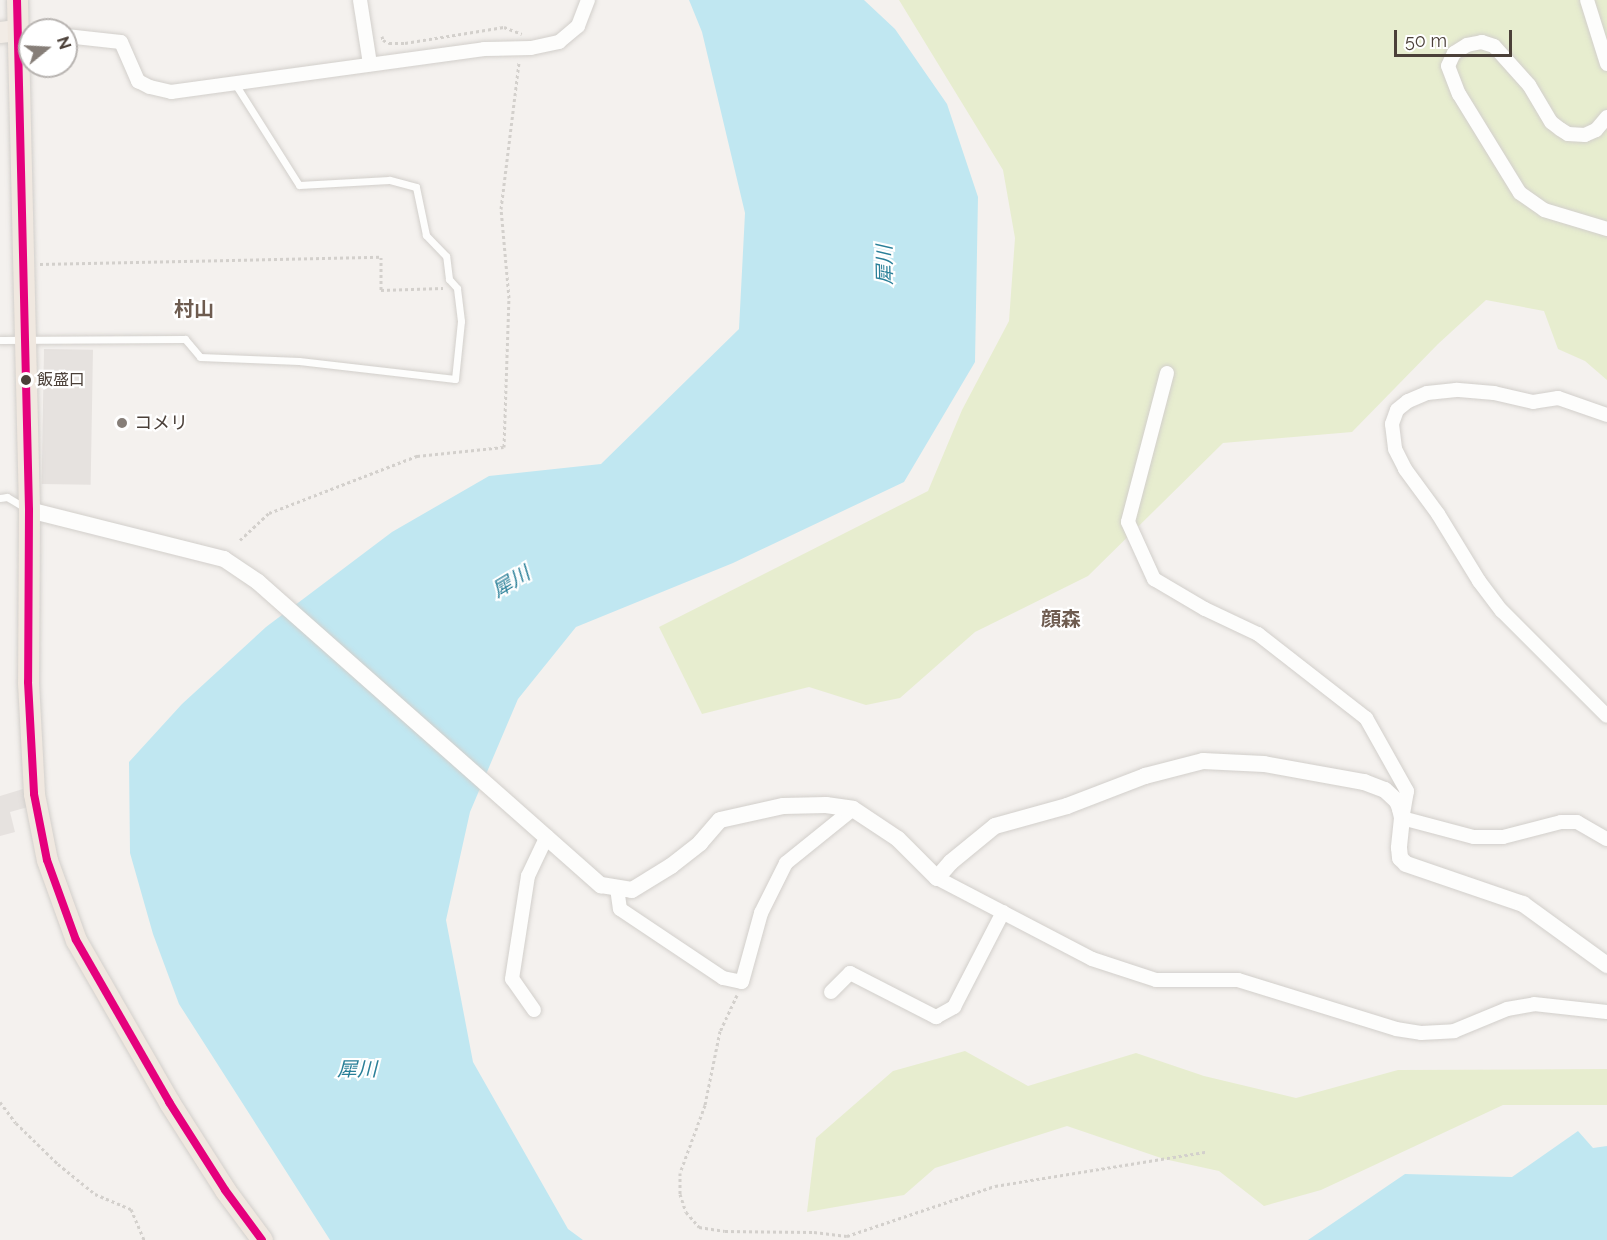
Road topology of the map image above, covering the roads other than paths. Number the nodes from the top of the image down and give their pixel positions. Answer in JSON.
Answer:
{"nodes":[{"id":1,"x":17,"y":0,"type":"edge"},
{"id":2,"x":360,"y":0,"type":"edge"},
{"id":3,"x":588,"y":0,"type":"edge"},
{"id":4,"x":1587,"y":0,"type":"edge"},
{"id":5,"x":16,"y":31,"type":"edge"},
{"id":6,"x":78,"y":37,"type":"edge"},
{"id":7,"x":370,"y":64,"type":"junction"},
{"id":8,"x":1607,"y":64,"type":"edge"},
{"id":9,"x":234,"y":82,"type":"junction"},
{"id":10,"x":1607,"y":117,"type":"edge"},
{"id":11,"x":1607,"y":229,"type":"edge"},
{"id":12,"x":0,"y":340,"type":"edge"},
{"id":13,"x":25,"y":340,"type":"junction"},
{"id":14,"x":1167,"y":373,"type":"dead end"},
{"id":15,"x":1607,"y":415,"type":"edge"},
{"id":16,"x":0,"y":498,"type":"edge"},
{"id":17,"x":29,"y":510,"type":"junction"},
{"id":18,"x":1607,"y":716,"type":"edge"},
{"id":19,"x":853,"y":809,"type":"junction"},
{"id":20,"x":1402,"y":818,"type":"junction"},
{"id":21,"x":547,"y":836,"type":"junction"},
{"id":22,"x":1607,"y":838,"type":"edge"},
{"id":23,"x":937,"y":878,"type":"junction"},
{"id":24,"x":617,"y":888,"type":"junction"},
{"id":25,"x":1003,"y":912,"type":"junction"},
{"id":26,"x":1607,"y":965,"type":"edge"},
{"id":27,"x":831,"y":992,"type":"dead end"},
{"id":28,"x":534,"y":1010,"type":"dead end"},
{"id":29,"x":1607,"y":1012,"type":"edge"},
{"id":30,"x":262,"y":1240,"type":"edge"}],
"edges":[{"from":1,"to":5,"type":"highway"},
{"from":2,"to":7,"type":"street"},
{"from":3,"to":7,"type":"street"},
{"from":4,"to":8,"type":"street"},
{"from":5,"to":13,"type":"highway"},
{"from":6,"to":9,"type":"street"},
{"from":7,"to":9,"type":"street"},
{"from":9,"to":13,"type":"lane"},
{"from":10,"to":11,"type":"street"},
{"from":12,"to":13,"type":"lane"},
{"from":13,"to":17,"type":"highway"},
{"from":14,"to":20,"type":"street"},
{"from":15,"to":18,"type":"street"},
{"from":16,"to":17,"type":"lane"},
{"from":17,"to":21,"type":"street"},
{"from":17,"to":30,"type":"highway"},
{"from":19,"to":23,"type":"street"},
{"from":19,"to":24,"type":"street"},
{"from":19,"to":24,"type":"street"},
{"from":20,"to":22,"type":"street"},
{"from":20,"to":23,"type":"street"},
{"from":20,"to":26,"type":"street"},
{"from":21,"to":24,"type":"street"},
{"from":21,"to":28,"type":"street"},
{"from":23,"to":25,"type":"street"},
{"from":25,"to":27,"type":"street"},
{"from":25,"to":29,"type":"street"}]}
